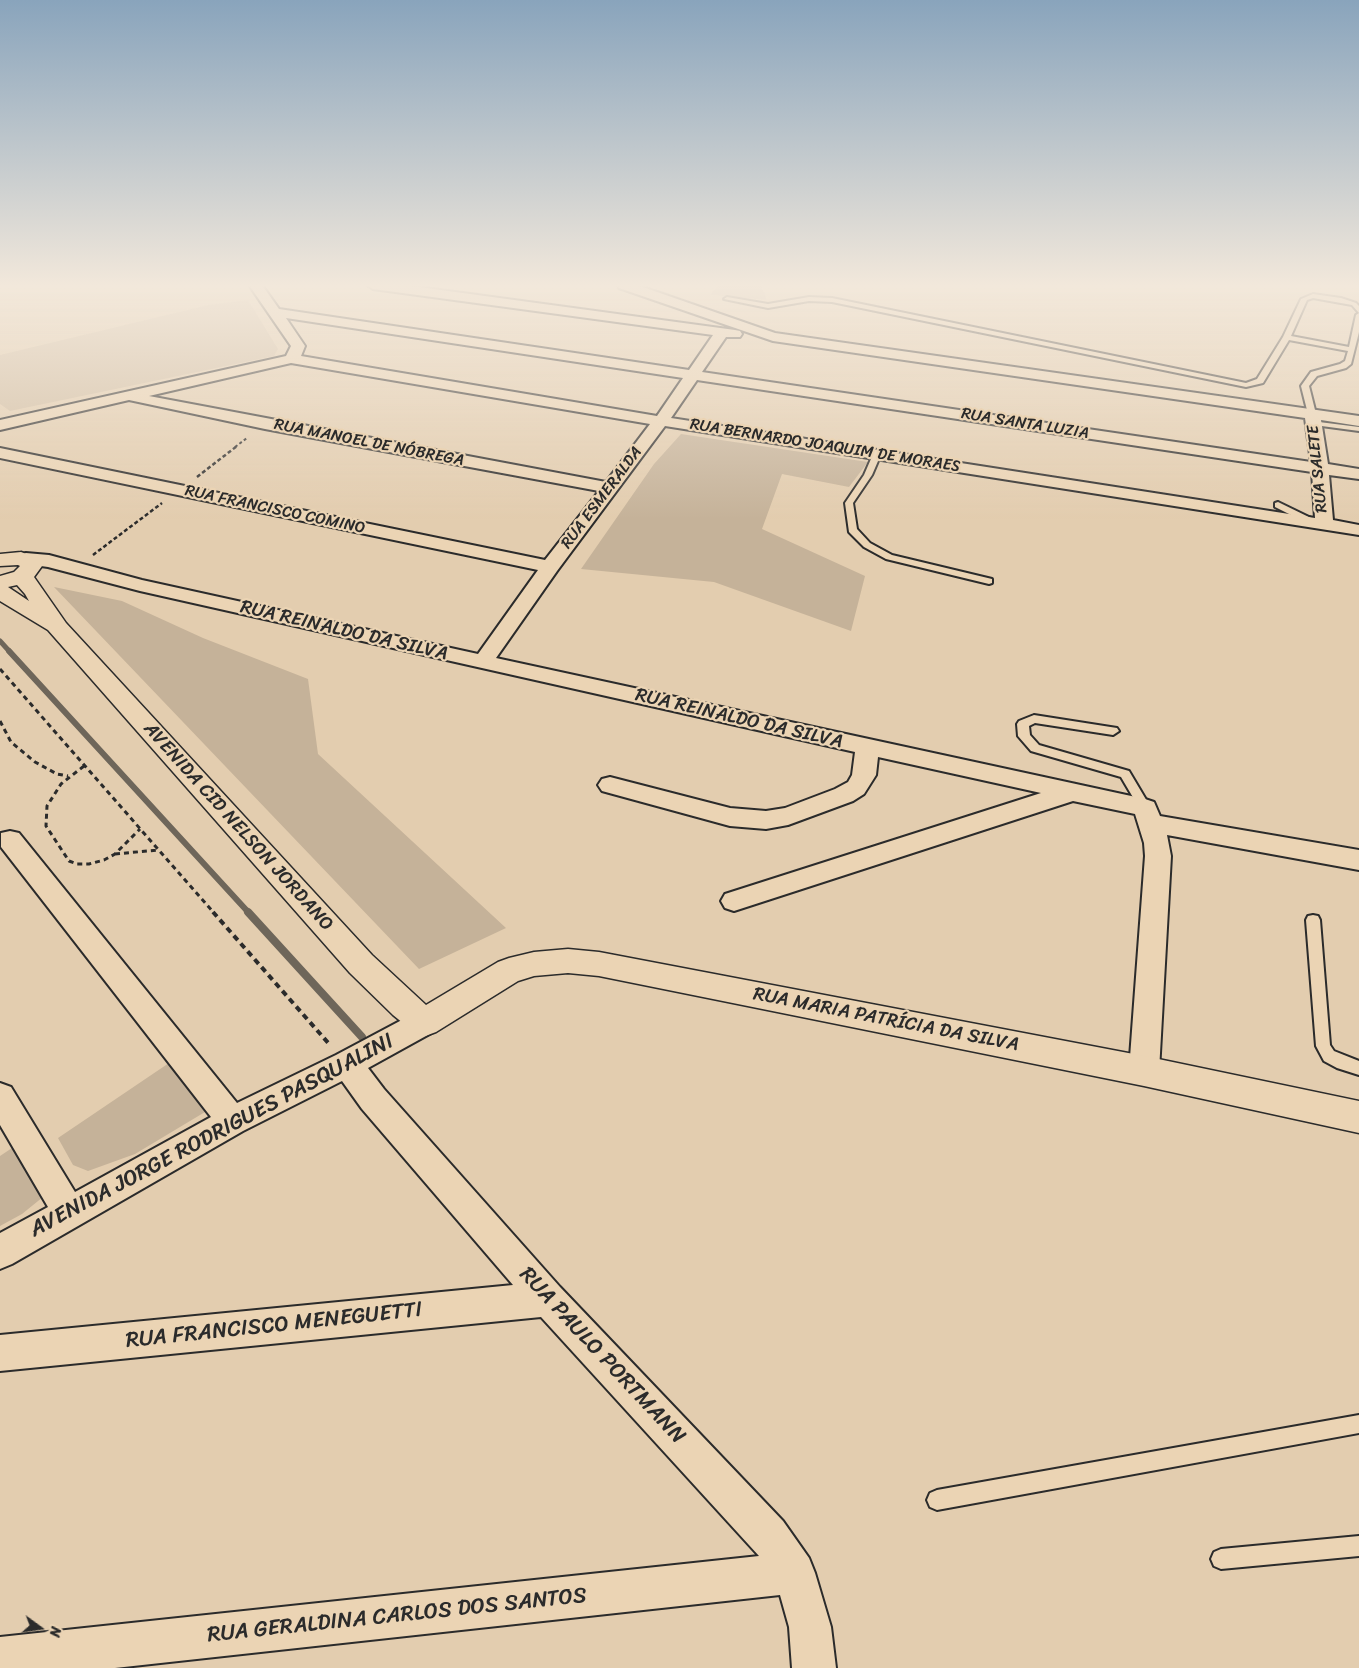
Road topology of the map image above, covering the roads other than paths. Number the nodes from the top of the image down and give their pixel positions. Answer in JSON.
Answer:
{"nodes":[{"id":1,"x":274,"y":363,"type":"edge"},
{"id":2,"x":314,"y":363,"type":"edge"},
{"id":3,"x":617,"y":363,"type":"edge"},
{"id":4,"x":701,"y":363,"type":"edge"},
{"id":5,"x":943,"y":363,"type":"edge"},
{"id":6,"x":1130,"y":363,"type":"edge"},
{"id":7,"x":1271,"y":363,"type":"edge"},
{"id":8,"x":1347,"y":363,"type":"edge"},
{"id":9,"x":693,"y":374,"type":"junction"},
{"id":10,"x":129,"y":395,"type":"junction"},
{"id":11,"x":1313,"y":419,"type":"junction"},
{"id":12,"x":661,"y":421,"type":"junction"},
{"id":13,"x":1359,"y":421,"type":"edge"},
{"id":14,"x":2,"y":422,"type":"edge"},
{"id":15,"x":1359,"y":430,"type":"edge"},
{"id":16,"x":0,"y":453,"type":"edge"},
{"id":17,"x":877,"y":454,"type":"junction"},
{"id":18,"x":1320,"y":468,"type":"junction"},
{"id":19,"x":1359,"y":474,"type":"edge"},
{"id":20,"x":610,"y":488,"type":"junction"},
{"id":21,"x":1278,"y":505,"type":"dead end"},
{"id":22,"x":1318,"y":522,"type":"junction"},
{"id":23,"x":1359,"y":530,"type":"edge"},
{"id":24,"x":15,"y":564,"type":"edge"},
{"id":25,"x":550,"y":567,"type":"junction"},
{"id":26,"x":989,"y":581,"type":"dead end"},
{"id":27,"x":0,"y":583,"type":"edge"},
{"id":28,"x":0,"y":592,"type":"edge"},
{"id":29,"x":57,"y":627,"type":"junction"},
{"id":30,"x":483,"y":662,"type":"junction"},
{"id":31,"x":1113,"y":731,"type":"dead end"},
{"id":32,"x":868,"y":748,"type":"junction"},
{"id":33,"x":610,"y":785,"type":"dead end"},
{"id":34,"x":1070,"y":793,"type":"junction"},
{"id":35,"x":1147,"y":815,"type":"junction"},
{"id":36,"x":3,"y":836,"type":"edge"},
{"id":37,"x":1359,"y":860,"type":"edge"},
{"id":38,"x":734,"y":901,"type":"dead end"},
{"id":39,"x":1313,"y":920,"type":"dead end"},
{"id":40,"x":425,"y":1022,"type":"junction"},
{"id":41,"x":347,"y":1064,"type":"junction"},
{"id":42,"x":1359,"y":1068,"type":"edge"},
{"id":43,"x":1144,"y":1071,"type":"junction"},
{"id":44,"x":0,"y":1097,"type":"edge"},
{"id":45,"x":1359,"y":1117,"type":"edge"},
{"id":46,"x":232,"y":1121,"type":"junction"},
{"id":47,"x":68,"y":1212,"type":"junction"},
{"id":48,"x":0,"y":1252,"type":"edge"},
{"id":49,"x":548,"y":1299,"type":"junction"},
{"id":50,"x":0,"y":1352,"type":"edge"},
{"id":51,"x":1359,"y":1424,"type":"edge"},
{"id":52,"x":937,"y":1500,"type":"dead end"},
{"id":53,"x":1359,"y":1546,"type":"edge"},
{"id":54,"x":1221,"y":1559,"type":"dead end"},
{"id":55,"x":794,"y":1573,"type":"junction"},
{"id":56,"x":0,"y":1659,"type":"edge"},
{"id":57,"x":814,"y":1668,"type":"edge"}],
"edges":[{"from":1,"to":10,"type":"street"},
{"from":2,"to":12,"type":"street","name":"RUA BERNARDO JOAQUIM DE MORAES"},
{"from":3,"to":9,"type":"street","name":"RUA SANTA LUZIA"},
{"from":4,"to":9,"type":"street","name":"RUA ESMERALDA"},
{"from":5,"to":11,"type":"street"},
{"from":6,"to":7,"type":"lane"},
{"from":8,"to":11,"type":"lane"},
{"from":9,"to":12,"type":"street","name":"RUA ESMERALDA"},
{"from":9,"to":18,"type":"street","name":"RUA SANTA LUZIA"},
{"from":10,"to":14,"type":"street"},
{"from":10,"to":20,"type":"street","name":"RUA MANOEL DE NÓBREGA"},
{"from":11,"to":13,"type":"street"},
{"from":11,"to":15,"type":"lane"},
{"from":11,"to":18,"type":"street","name":"RUA SALETE"},
{"from":12,"to":17,"type":"street","name":"RUA BERNARDO JOAQUIM DE MORAES"},
{"from":12,"to":20,"type":"street","name":"RUA ESMERALDA"},
{"from":16,"to":25,"type":"street","name":"RUA FRANCISCO COMINO"},
{"from":17,"to":22,"type":"street","name":"RUA BERNARDO JOAQUIM DE MORAES"},
{"from":17,"to":26,"type":"lane"},
{"from":18,"to":19,"type":"street","name":"RUA SANTA LUZIA"},
{"from":18,"to":22,"type":"street","name":"RUA SALETE"},
{"from":20,"to":25,"type":"street","name":"RUA ESMERALDA"},
{"from":21,"to":22,"type":"lane"},
{"from":22,"to":23,"type":"street","name":"RUA BERNARDO JOAQUIM DE MORAES"},
{"from":24,"to":27,"type":"street"},
{"from":24,"to":29,"type":"street","name":"AVENIDA CID NELSON JORDANO"},
{"from":24,"to":30,"type":"street","name":"RUA REINALDO DA SILVA"},
{"from":25,"to":30,"type":"street","name":"RUA ESMERALDA"},
{"from":28,"to":29,"type":"street","name":"AVENIDA CID NELSON JORDANO"},
{"from":29,"to":40,"type":"street","name":"AVENIDA CID NELSON JORDANO"},
{"from":30,"to":32,"type":"street","name":"RUA REINALDO DA SILVA"},
{"from":31,"to":35,"type":"lane"},
{"from":32,"to":33,"type":"street"},
{"from":32,"to":34,"type":"street","name":"RUA REINALDO DA SILVA"},
{"from":34,"to":35,"type":"street","name":"RUA REINALDO DA SILVA"},
{"from":34,"to":38,"type":"street"},
{"from":35,"to":37,"type":"street","name":"RUA REINALDO DA SILVA"},
{"from":35,"to":43,"type":"street"},
{"from":36,"to":46,"type":"street"},
{"from":39,"to":42,"type":"lane"},
{"from":40,"to":41,"type":"street","name":"AVENIDA JORGE RODRIGUES PASQUALINI"},
{"from":40,"to":43,"type":"street","name":"RUA MARIA PATRÍCIA DA SILVA"},
{"from":41,"to":46,"type":"street","name":"AVENIDA JORGE RODRIGUES PASQUALINI"},
{"from":41,"to":49,"type":"street","name":"RUA PAULO PORTMANN"},
{"from":43,"to":45,"type":"street","name":"RUA MARIA PATRÍCIA DA SILVA"},
{"from":44,"to":47,"type":"street"},
{"from":46,"to":47,"type":"street","name":"AVENIDA JORGE RODRIGUES PASQUALINI"},
{"from":47,"to":48,"type":"street","name":"AVENIDA JORGE RODRIGUES PASQUALINI"},
{"from":49,"to":50,"type":"street","name":"RUA FRANCISCO MENEGUETTI"},
{"from":49,"to":55,"type":"street","name":"RUA PAULO PORTMANN"},
{"from":51,"to":52,"type":"lane"},
{"from":53,"to":54,"type":"lane"},
{"from":55,"to":56,"type":"street","name":"RUA GERALDINA CARLOS DOS SANTOS"},
{"from":55,"to":57,"type":"street","name":"RUA PAULO PORTMANN"}]}
